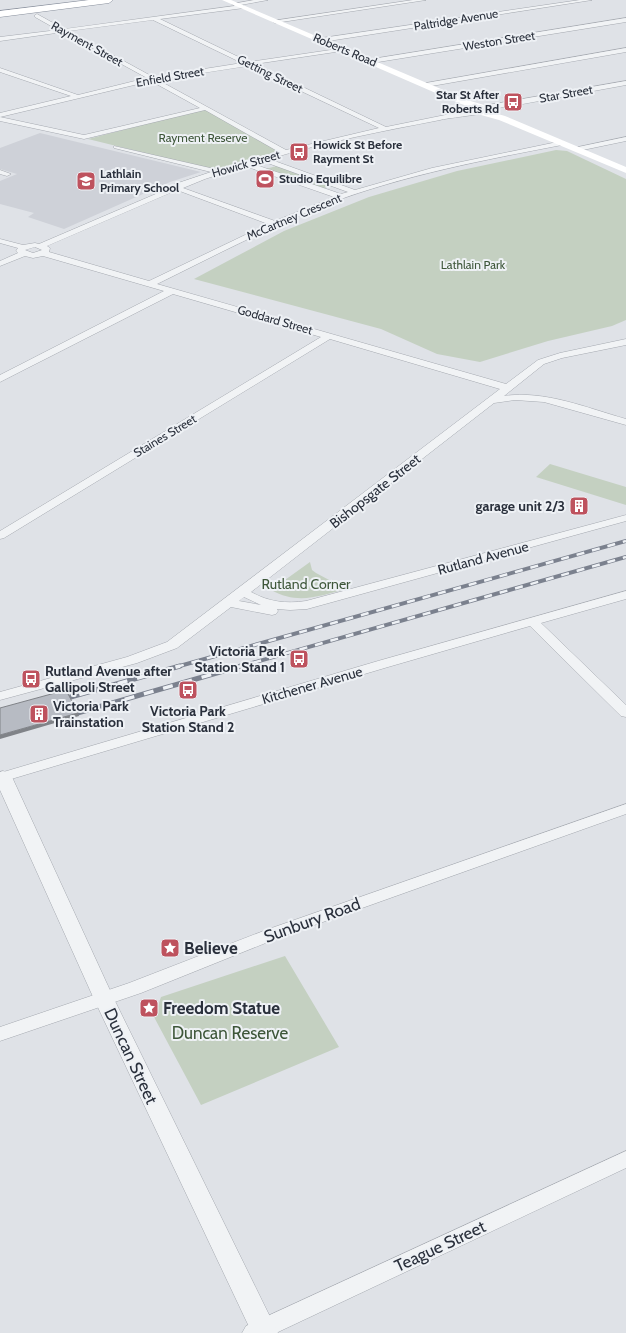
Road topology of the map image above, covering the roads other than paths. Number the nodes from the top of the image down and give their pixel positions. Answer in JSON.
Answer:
{"nodes":[{"id":1,"x":74,"y":0,"type":"edge"},
{"id":2,"x":109,"y":0,"type":"edge"},
{"id":3,"x":225,"y":0,"type":"edge"},
{"id":4,"x":266,"y":0,"type":"edge"},
{"id":5,"x":424,"y":0,"type":"edge"},
{"id":6,"x":590,"y":0,"type":"edge"},
{"id":7,"x":239,"y":6,"type":"junction"},
{"id":8,"x":0,"y":9,"type":"edge"},
{"id":9,"x":0,"y":14,"type":"edge"},
{"id":10,"x":37,"y":16,"type":"dead end"},
{"id":11,"x":156,"y":19,"type":"junction"},
{"id":12,"x":626,"y":20,"type":"edge"},
{"id":13,"x":275,"y":21,"type":"junction"},
{"id":14,"x":64,"y":31,"type":"junction"},
{"id":15,"x":0,"y":39,"type":"edge"},
{"id":16,"x":322,"y":40,"type":"junction"},
{"id":17,"x":342,"y":49,"type":"junction"},
{"id":18,"x":626,"y":50,"type":"edge"},
{"id":19,"x":372,"y":61,"type":"junction"},
{"id":20,"x":249,"y":64,"type":"junction"},
{"id":21,"x":0,"y":70,"type":"edge"},
{"id":22,"x":152,"y":79,"type":"junction"},
{"id":23,"x":626,"y":83,"type":"edge"},
{"id":24,"x":426,"y":85,"type":"junction"},
{"id":25,"x":76,"y":96,"type":"junction"},
{"id":26,"x":207,"y":108,"type":"junction"},
{"id":27,"x":483,"y":110,"type":"junction"},
{"id":28,"x":0,"y":115,"type":"edge"},
{"id":29,"x":0,"y":119,"type":"edge"},
{"id":30,"x":385,"y":129,"type":"junction"},
{"id":31,"x":626,"y":139,"type":"edge"},
{"id":32,"x":562,"y":142,"type":"junction"},
{"id":33,"x":116,"y":147,"type":"dead end"},
{"id":34,"x":578,"y":149,"type":"junction"},
{"id":35,"x":285,"y":152,"type":"junction"},
{"id":36,"x":263,"y":159,"type":"junction"},
{"id":37,"x":246,"y":164,"type":"junction"},
{"id":38,"x":280,"y":165,"type":"junction"},
{"id":39,"x":262,"y":170,"type":"junction"},
{"id":40,"x":626,"y":170,"type":"edge"},
{"id":41,"x":219,"y":172,"type":"junction"},
{"id":42,"x":336,"y":185,"type":"junction"},
{"id":43,"x":176,"y":187,"type":"junction"},
{"id":44,"x":321,"y":190,"type":"junction"},
{"id":45,"x":355,"y":192,"type":"junction"},
{"id":46,"x":341,"y":197,"type":"junction"},
{"id":47,"x":274,"y":223,"type":"junction"},
{"id":48,"x":0,"y":241,"type":"edge"},
{"id":49,"x":42,"y":249,"type":"junction"},
{"id":50,"x":23,"y":251,"type":"junction"},
{"id":51,"x":0,"y":264,"type":"edge"},
{"id":52,"x":150,"y":284,"type":"junction"},
{"id":53,"x":173,"y":290,"type":"junction"},
{"id":54,"x":329,"y":336,"type":"junction"},
{"id":55,"x":626,"y":342,"type":"edge"},
{"id":56,"x":0,"y":379,"type":"edge"},
{"id":57,"x":508,"y":388,"type":"junction"},
{"id":58,"x":493,"y":400,"type":"junction"},
{"id":59,"x":626,"y":422,"type":"edge"},
{"id":60,"x":626,"y":518,"type":"edge"},
{"id":61,"x":0,"y":536,"type":"edge"},
{"id":62,"x":243,"y":592,"type":"junction"},
{"id":63,"x":626,"y":595,"type":"edge"},
{"id":64,"x":339,"y":597,"type":"junction"},
{"id":65,"x":229,"y":603,"type":"junction"},
{"id":66,"x":532,"y":622,"type":"junction"},
{"id":67,"x":0,"y":696,"type":"edge"},
{"id":68,"x":626,"y":713,"type":"edge"},
{"id":69,"x":1,"y":778,"type":"edge"},
{"id":70,"x":626,"y":809,"type":"edge"},
{"id":71,"x":104,"y":999,"type":"junction"},
{"id":72,"x":0,"y":1034,"type":"edge"},
{"id":73,"x":626,"y":1159,"type":"edge"},
{"id":74,"x":260,"y":1332,"type":"edge"}],
"edges":[{"from":1,"to":8,"type":"highway"},
{"from":2,"to":9,"type":"highway"},
{"from":3,"to":7,"type":"main road","name":"Roberts Road"},
{"from":4,"to":7,"type":"street"},
{"from":5,"to":13,"type":"street"},
{"from":6,"to":16,"type":"street","name":"Paltridge Avenue"},
{"from":7,"to":11,"type":"street"},
{"from":7,"to":13,"type":"main road","name":"Roberts Road"},
{"from":10,"to":14,"type":"street","name":"Rayment Street"},
{"from":11,"to":14,"type":"street"},
{"from":11,"to":20,"type":"street","name":"Getting Street"},
{"from":12,"to":19,"type":"street","name":"Weston Street"},
{"from":13,"to":16,"type":"main road","name":"Roberts Road"},
{"from":14,"to":15,"type":"street"},
{"from":14,"to":22,"type":"street","name":"Rayment Street"},
{"from":16,"to":17,"type":"main road","name":"Roberts Road"},
{"from":17,"to":19,"type":"main road","name":"Roberts Road"},
{"from":17,"to":20,"type":"street","name":"Enfield Street"},
{"from":18,"to":24,"type":"street"},
{"from":19,"to":24,"type":"main road","name":"Roberts Road"},
{"from":20,"to":22,"type":"street","name":"Enfield Street"},
{"from":20,"to":30,"type":"street","name":"Getting Street"},
{"from":21,"to":25,"type":"street"},
{"from":22,"to":25,"type":"street","name":"Enfield Street"},
{"from":22,"to":26,"type":"street","name":"Rayment Street"},
{"from":23,"to":27,"type":"street","name":"Star Street"},
{"from":24,"to":27,"type":"main road","name":"Roberts Road"},
{"from":25,"to":28,"type":"street","name":"Enfield Street"},
{"from":26,"to":29,"type":"street"},
{"from":26,"to":35,"type":"street","name":"Rayment Street"},
{"from":27,"to":30,"type":"street","name":"Howick Street"},
{"from":27,"to":32,"type":"main road","name":"Roberts Road"},
{"from":30,"to":35,"type":"street","name":"Howick Street"},
{"from":31,"to":34,"type":"street"},
{"from":32,"to":34,"type":"main road","name":"Roberts Road"},
{"from":32,"to":45,"type":"street","name":"McCartney Crescent"},
{"from":33,"to":41,"type":"street"},
{"from":34,"to":40,"type":"main road","name":"Roberts Road"},
{"from":35,"to":36,"type":"street","name":"Howick Street"},
{"from":36,"to":37,"type":"street","name":"Howick Street"},
{"from":36,"to":38,"type":"street"},
{"from":37,"to":39,"type":"street"},
{"from":37,"to":41,"type":"street","name":"Howick Street"},
{"from":38,"to":39,"type":"street"},
{"from":38,"to":42,"type":"street"},
{"from":39,"to":44,"type":"street"},
{"from":41,"to":43,"type":"street","name":"Howick Street"},
{"from":42,"to":44,"type":"street"},
{"from":42,"to":45,"type":"street"},
{"from":43,"to":47,"type":"street"},
{"from":43,"to":49,"type":"street","name":"Howick Street"},
{"from":44,"to":46,"type":"street"},
{"from":45,"to":46,"type":"street","name":"McCartney Crescent"},
{"from":46,"to":47,"type":"street","name":"McCartney Crescent"},
{"from":47,"to":52,"type":"street","name":"McCartney Crescent"},
{"from":48,"to":50,"type":"street"},
{"from":49,"to":50,"type":"street"},
{"from":49,"to":52,"type":"street","name":"Goddard Street"},
{"from":50,"to":51,"type":"street"},
{"from":52,"to":53,"type":"street","name":"Goddard Street"},
{"from":53,"to":54,"type":"street","name":"Goddard Street"},
{"from":53,"to":56,"type":"street"},
{"from":54,"to":57,"type":"street","name":"Goddard Street"},
{"from":54,"to":61,"type":"street","name":"Staines Street"},
{"from":55,"to":57,"type":"street","name":"Bishopsgate Street"},
{"from":57,"to":58,"type":"street","name":"Bishopsgate Street"},
{"from":58,"to":59,"type":"street"},
{"from":58,"to":62,"type":"street","name":"Bishopsgate Street"},
{"from":60,"to":64,"type":"street","name":"Rutland Avenue"},
{"from":62,"to":64,"type":"street","name":"Rutland Avenue"},
{"from":62,"to":65,"type":"street","name":"Bishopsgate Street"},
{"from":63,"to":66,"type":"street","name":"Kitchener Avenue"},
{"from":64,"to":65,"type":"street","name":"Rutland Avenue"},
{"from":65,"to":67,"type":"street","name":"Bishopsgate Street"},
{"from":66,"to":68,"type":"street"},
{"from":66,"to":69,"type":"street","name":"Kitchener Avenue"},
{"from":69,"to":71,"type":"street","name":"Duncan Street"},
{"from":70,"to":71,"type":"street","name":"Sunbury Road"},
{"from":71,"to":72,"type":"street","name":"Sunbury Road"},
{"from":71,"to":74,"type":"street","name":"Duncan Street"},
{"from":73,"to":74,"type":"street","name":"Teague Street"}]}
